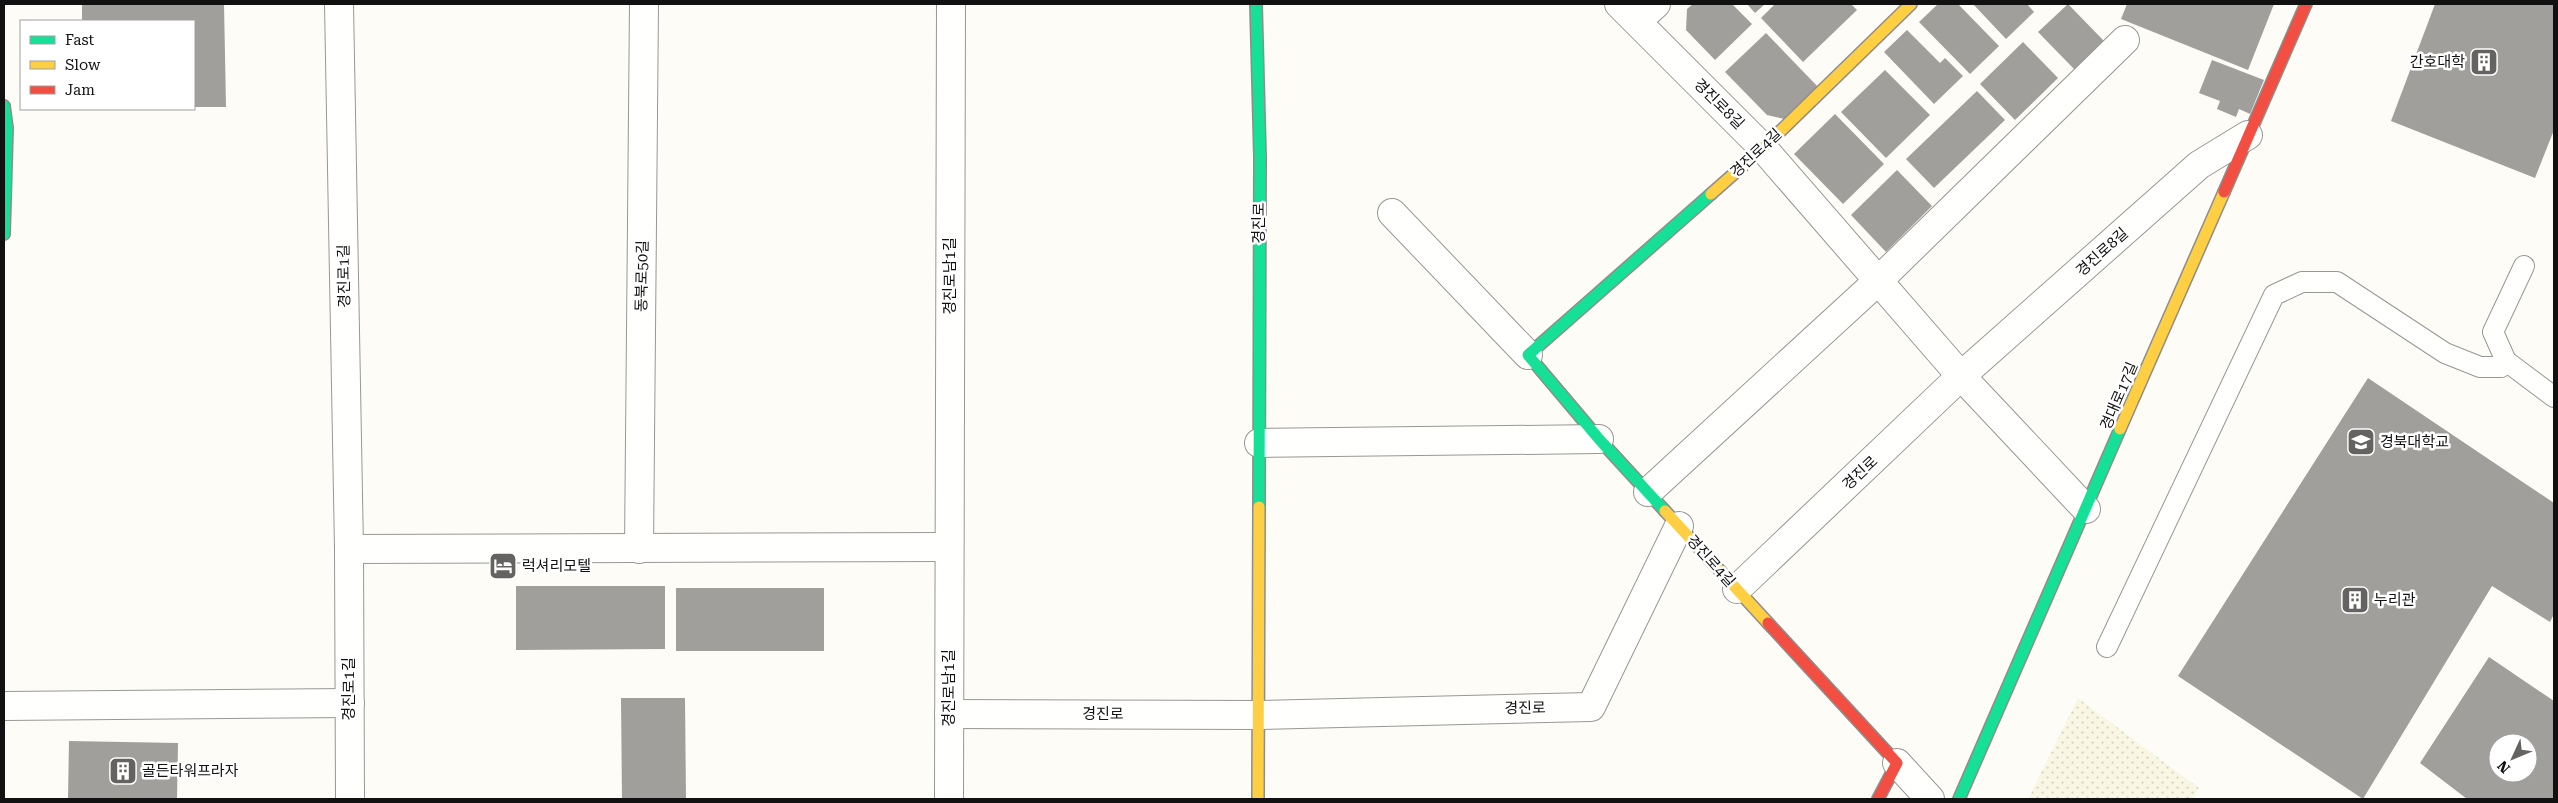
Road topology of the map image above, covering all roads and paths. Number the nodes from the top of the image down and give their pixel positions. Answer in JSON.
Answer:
{"nodes":[{"id":1,"x":339,"y":4,"type":"edge"},
{"id":2,"x":644,"y":4,"type":"edge"},
{"id":3,"x":951,"y":4,"type":"edge"},
{"id":4,"x":1256,"y":4,"type":"edge"},
{"id":5,"x":1911,"y":4,"type":"edge"},
{"id":6,"x":2306,"y":4,"type":"edge"},
{"id":7,"x":1637,"y":10,"type":"edge"},
{"id":8,"x":2125,"y":40,"type":"dead end"},
{"id":9,"x":4,"y":106,"type":"edge"},
{"id":10,"x":2248,"y":135,"type":"junction"},
{"id":11,"x":1763,"y":148,"type":"junction"},
{"id":12,"x":1392,"y":213,"type":"dead end"},
{"id":13,"x":4,"y":234,"type":"edge"},
{"id":14,"x":2524,"y":266,"type":"dead end"},
{"id":15,"x":1879,"y":280,"type":"junction"},
{"id":16,"x":1528,"y":356,"type":"junction"},
{"id":17,"x":2506,"y":361,"type":"junction"},
{"id":18,"x":1961,"y":376,"type":"junction"},
{"id":19,"x":2554,"y":397,"type":"edge"},
{"id":20,"x":1598,"y":439,"type":"junction"},
{"id":21,"x":1259,"y":443,"type":"junction"},
{"id":22,"x":1648,"y":492,"type":"junction"},
{"id":23,"x":2086,"y":509,"type":"junction"},
{"id":24,"x":1680,"y":526,"type":"junction"},
{"id":25,"x":639,"y":548,"type":"junction"},
{"id":26,"x":949,"y":548,"type":"junction"},
{"id":27,"x":348,"y":549,"type":"junction"},
{"id":28,"x":1737,"y":589,"type":"junction"},
{"id":29,"x":2107,"y":646,"type":"dead end"},
{"id":30,"x":350,"y":703,"type":"junction"},
{"id":31,"x":4,"y":706,"type":"edge"},
{"id":32,"x":949,"y":714,"type":"junction"},
{"id":33,"x":1258,"y":715,"type":"junction"},
{"id":34,"x":1897,"y":763,"type":"junction"},
{"id":35,"x":350,"y":799,"type":"edge"},
{"id":36,"x":949,"y":799,"type":"edge"},
{"id":37,"x":1258,"y":799,"type":"edge"},
{"id":38,"x":1878,"y":799,"type":"edge"},
{"id":39,"x":1930,"y":799,"type":"edge"},
{"id":40,"x":1959,"y":799,"type":"edge"}],
"edges":[{"from":1,"to":27,"type":"street","name":"경진로1길"},
{"from":2,"to":25,"type":"street","name":"동북로50길"},
{"from":3,"to":26,"type":"street","name":"경진로남1길"},
{"from":4,"to":21,"type":"street","name":"경진로"},
{"from":5,"to":11,"type":"street","name":"경진로4길"},
{"from":6,"to":10,"type":"street","name":"경대로17길"},
{"from":7,"to":11,"type":"street","name":"경진로8길"},
{"from":8,"to":15,"type":"street"},
{"from":9,"to":13,"type":"street"},
{"from":10,"to":18,"type":"street","name":"경진로8길"},
{"from":10,"to":23,"type":"street","name":"경대로17길"},
{"from":11,"to":15,"type":"street","name":"경진로8길"},
{"from":11,"to":16,"type":"street","name":"경진로4길"},
{"from":12,"to":16,"type":"street","name":"경진로4길"},
{"from":14,"to":17,"type":"lane"},
{"from":15,"to":18,"type":"street","name":"경진로8길"},
{"from":15,"to":22,"type":"street"},
{"from":16,"to":20,"type":"street","name":"경진로4길"},
{"from":17,"to":19,"type":"lane"},
{"from":17,"to":29,"type":"lane"},
{"from":18,"to":23,"type":"street","name":"경진로8길"},
{"from":18,"to":28,"type":"street","name":"경진로"},
{"from":20,"to":21,"type":"street"},
{"from":20,"to":22,"type":"street","name":"경진로4길"},
{"from":21,"to":33,"type":"street","name":"경진로"},
{"from":22,"to":24,"type":"street","name":"경진로4길"},
{"from":23,"to":40,"type":"street","name":"경대로17길"},
{"from":24,"to":28,"type":"street","name":"경진로4길"},
{"from":24,"to":33,"type":"street","name":"경진로"},
{"from":25,"to":26,"type":"street"},
{"from":25,"to":27,"type":"street"},
{"from":26,"to":32,"type":"street","name":"경진로남1길"},
{"from":27,"to":30,"type":"street","name":"경진로1길"},
{"from":28,"to":34,"type":"street","name":"경진로4길"},
{"from":30,"to":31,"type":"street"},
{"from":30,"to":35,"type":"street","name":"경진로1길"},
{"from":32,"to":33,"type":"street","name":"경진로"},
{"from":32,"to":36,"type":"street","name":"경진로남1길"},
{"from":33,"to":37,"type":"street","name":"경진로"},
{"from":34,"to":38,"type":"street"},
{"from":34,"to":39,"type":"street","name":"경진로4길"}]}
